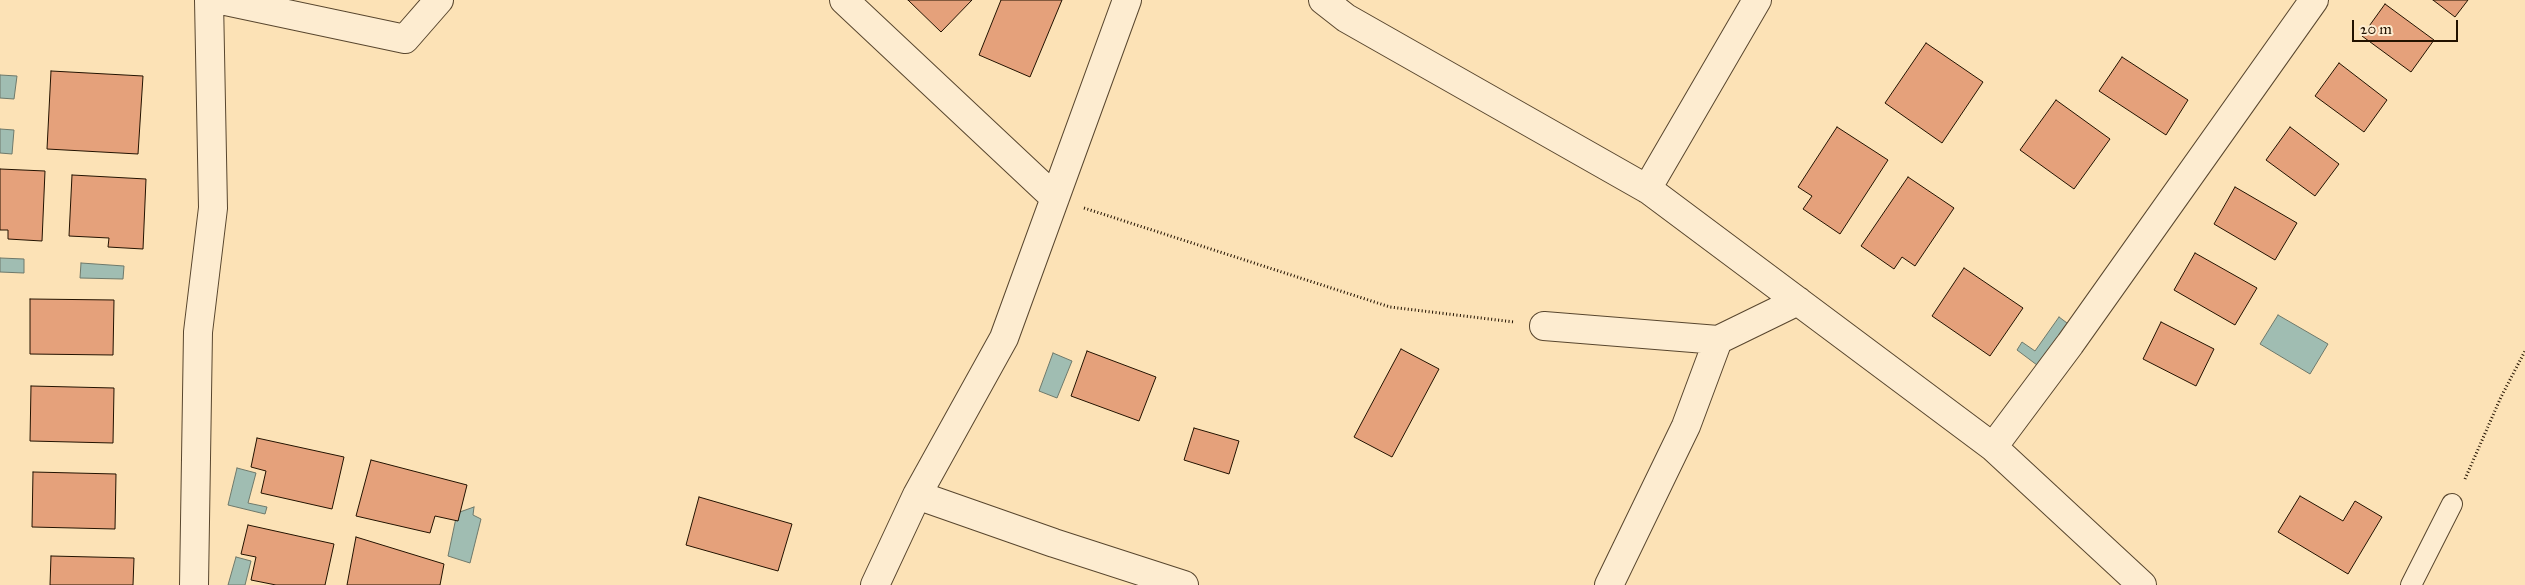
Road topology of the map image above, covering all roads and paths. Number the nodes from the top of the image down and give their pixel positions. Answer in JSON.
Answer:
{"nodes":[{"id":1,"x":208,"y":0,"type":"edge"},
{"id":2,"x":221,"y":0,"type":"edge"},
{"id":3,"x":439,"y":0,"type":"edge"},
{"id":4,"x":844,"y":0,"type":"edge"},
{"id":5,"x":1127,"y":0,"type":"edge"},
{"id":6,"x":1323,"y":0,"type":"edge"},
{"id":7,"x":1757,"y":0,"type":"edge"},
{"id":8,"x":2314,"y":0,"type":"edge"},
{"id":9,"x":1648,"y":189,"type":"junction"},
{"id":10,"x":1055,"y":198,"type":"junction"},
{"id":11,"x":1798,"y":301,"type":"junction"},
{"id":12,"x":1544,"y":326,"type":"joint"},
{"id":13,"x":1718,"y":340,"type":"junction"},
{"id":14,"x":2525,"y":351,"type":"edge"},
{"id":15,"x":1993,"y":447,"type":"junction"},
{"id":16,"x":917,"y":495,"type":"junction"},
{"id":17,"x":2452,"y":504,"type":"joint"},
{"id":18,"x":194,"y":585,"type":"edge"},
{"id":19,"x":875,"y":585,"type":"edge"},
{"id":20,"x":1184,"y":585,"type":"edge"},
{"id":21,"x":1609,"y":585,"type":"edge"},
{"id":22,"x":2142,"y":585,"type":"edge"},
{"id":23,"x":2411,"y":585,"type":"edge"}],
"edges":[{"from":1,"to":18,"type":"street"},
{"from":2,"to":3,"type":"street"},
{"from":4,"to":10,"type":"street"},
{"from":5,"to":10,"type":"street"},
{"from":6,"to":9,"type":"street"},
{"from":7,"to":9,"type":"street"},
{"from":8,"to":15,"type":"street"},
{"from":9,"to":11,"type":"street"},
{"from":10,"to":12,"type":"path"},
{"from":10,"to":16,"type":"street"},
{"from":11,"to":13,"type":"street"},
{"from":11,"to":15,"type":"street"},
{"from":12,"to":13,"type":"street"},
{"from":13,"to":21,"type":"street"},
{"from":14,"to":17,"type":"path"},
{"from":15,"to":22,"type":"street"},
{"from":16,"to":19,"type":"street"},
{"from":16,"to":20,"type":"street"},
{"from":17,"to":23,"type":"lane"}]}
